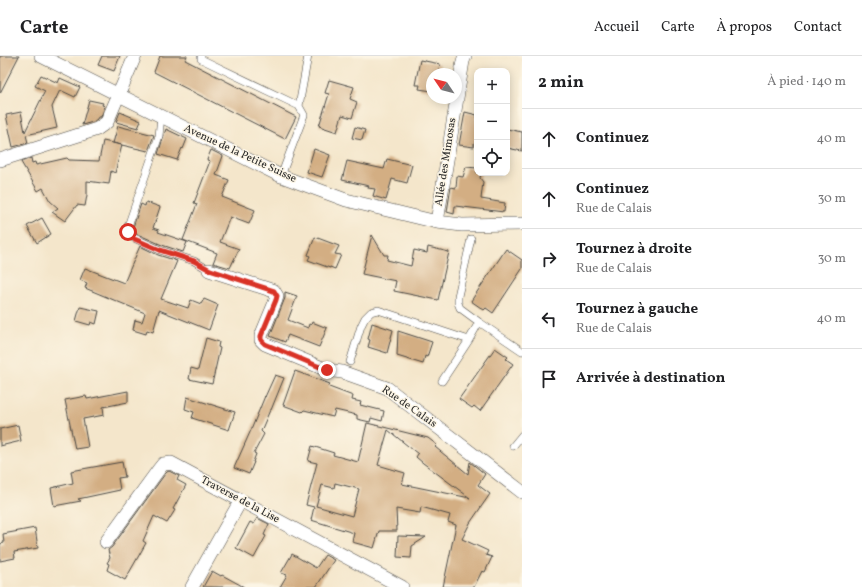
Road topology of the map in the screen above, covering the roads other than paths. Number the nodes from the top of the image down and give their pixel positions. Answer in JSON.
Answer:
{"nodes":[{"id":1,"x":41,"y":56,"type":"edge"},
{"id":2,"x":135,"y":56,"type":"edge"},
{"id":3,"x":200,"y":56,"type":"edge"},
{"id":4,"x":308,"y":56,"type":"edge"},
{"id":5,"x":465,"y":56,"type":"edge"},
{"id":6,"x":119,"y":94,"type":"junction"},
{"id":7,"x":299,"y":106,"type":"junction"},
{"id":8,"x":161,"y":116,"type":"junction"},
{"id":9,"x":0,"y":160,"type":"edge"},
{"id":10,"x":281,"y":176,"type":"junction"},
{"id":11,"x":437,"y":222,"type":"junction"},
{"id":12,"x":522,"y":224,"type":"edge"},
{"id":13,"x":471,"y":239,"type":"dead end"},
{"id":14,"x":210,"y":270,"type":"joint"},
{"id":15,"x":479,"y":322,"type":"junction"},
{"id":16,"x":469,"y":340,"type":"junction"},
{"id":17,"x":522,"y":351,"type":"edge"},
{"id":18,"x":350,"y":362,"type":"dead end"},
{"id":19,"x":442,"y":381,"type":"dead end"},
{"id":20,"x":522,"y":435,"type":"edge"},
{"id":21,"x":513,"y":446,"type":"dead end"},
{"id":22,"x":522,"y":492,"type":"edge"},
{"id":23,"x":241,"y":500,"type":"junction"},
{"id":24,"x":106,"y":542,"type":"dead end"},
{"id":25,"x":192,"y":587,"type":"edge"},
{"id":26,"x":402,"y":587,"type":"edge"}],
"edges":[{"from":1,"to":6,"type":"street","name":"Avenue de la Petite Suisse"},
{"from":2,"to":6,"type":"street"},
{"from":3,"to":7,"type":"lane"},
{"from":4,"to":7,"type":"lane"},
{"from":5,"to":11,"type":"street","name":"Allée des Mimosas"},
{"from":6,"to":8,"type":"street","name":"Avenue de la Petite Suisse"},
{"from":6,"to":9,"type":"street"},
{"from":7,"to":10,"type":"lane"},
{"from":8,"to":10,"type":"street","name":"Avenue de la Petite Suisse"},
{"from":8,"to":14,"type":"lane"},
{"from":10,"to":11,"type":"street","name":"Avenue de la Petite Suisse"},
{"from":11,"to":12,"type":"street","name":"Avenue de la Petite Suisse"},
{"from":13,"to":15,"type":"lane"},
{"from":14,"to":22,"type":"street","name":"Rue de Calais"},
{"from":15,"to":16,"type":"lane"},
{"from":15,"to":17,"type":"lane"},
{"from":16,"to":18,"type":"lane"},
{"from":16,"to":19,"type":"lane"},
{"from":20,"to":21,"type":"lane"},
{"from":23,"to":24,"type":"street","name":"Traverse de la Lise"},
{"from":23,"to":25,"type":"street"},
{"from":23,"to":26,"type":"street","name":"Traverse de la Lise"}]}
